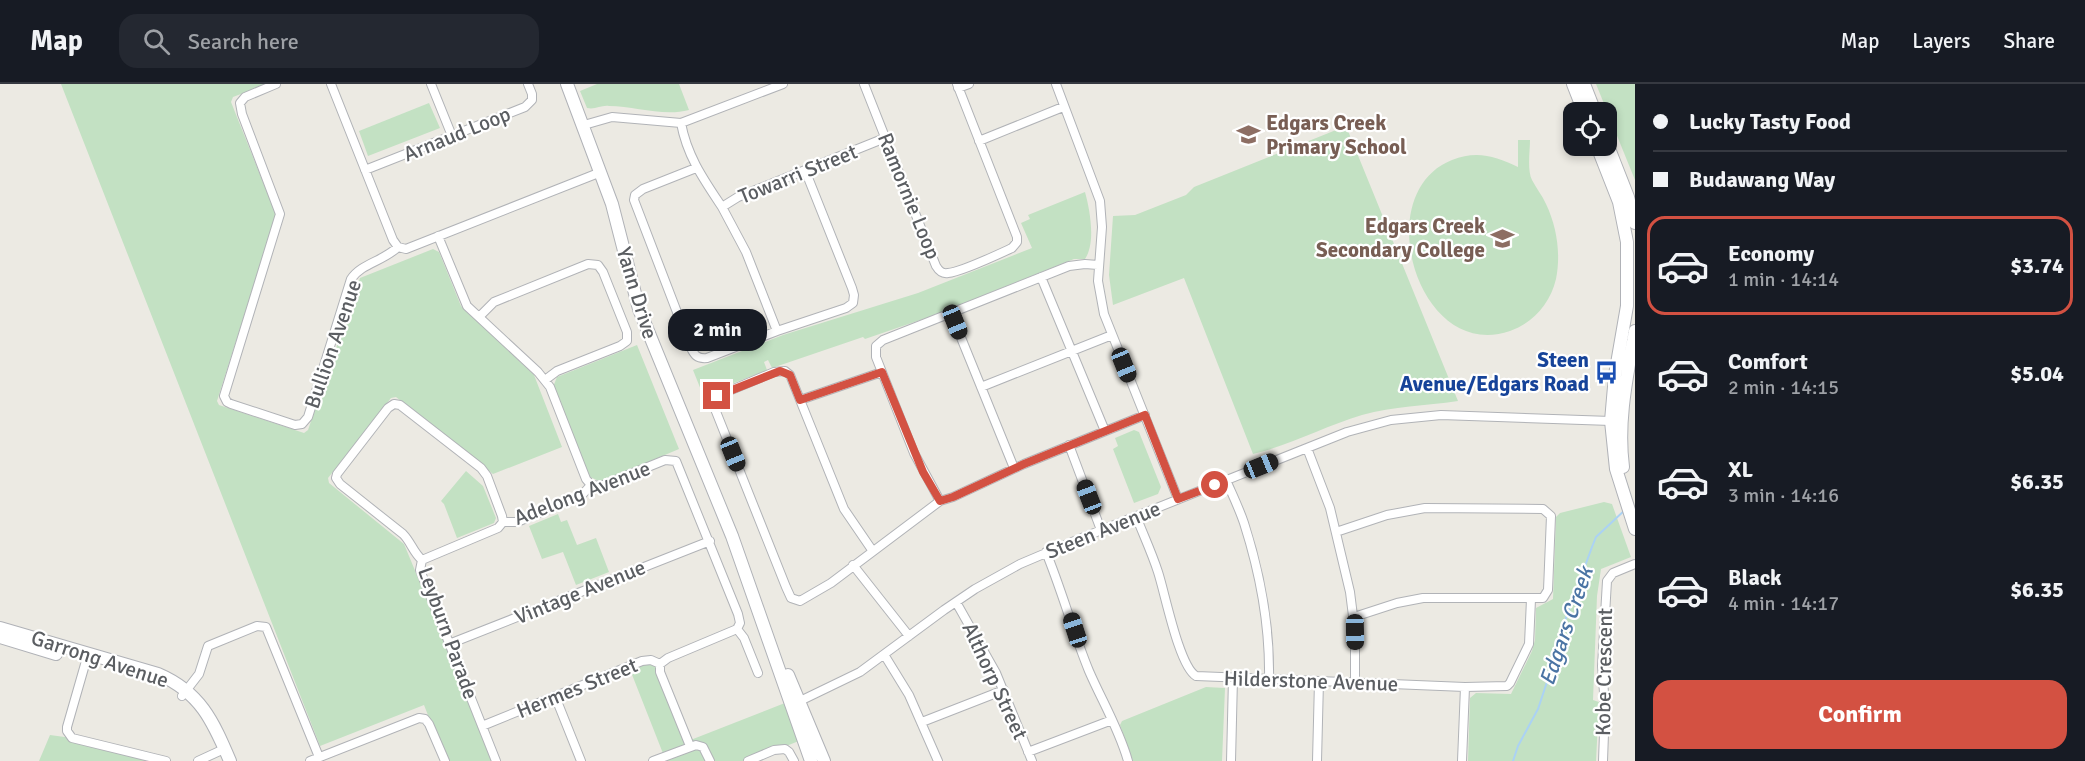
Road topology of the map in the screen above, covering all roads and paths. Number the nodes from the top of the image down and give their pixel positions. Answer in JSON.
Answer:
{"nodes":[{"id":1,"x":276,"y":84,"type":"edge"},
{"id":2,"x":331,"y":84,"type":"edge"},
{"id":3,"x":431,"y":84,"type":"edge"},
{"id":4,"x":528,"y":84,"type":"edge"},
{"id":5,"x":567,"y":84,"type":"edge"},
{"id":6,"x":864,"y":84,"type":"edge"},
{"id":7,"x":969,"y":84,"type":"edge"},
{"id":8,"x":1056,"y":84,"type":"edge"},
{"id":9,"x":1573,"y":84,"type":"edge"},
{"id":10,"x":1584,"y":84,"type":"edge"},
{"id":11,"x":777,"y":85,"type":"edge"},
{"id":12,"x":957,"y":86,"type":"edge"},
{"id":13,"x":1580,"y":102,"type":"edge"},
{"id":14,"x":1591,"y":102,"type":"edge"},
{"id":15,"x":1063,"y":107,"type":"junction"},
{"id":16,"x":681,"y":123,"type":"junction"},
{"id":17,"x":584,"y":125,"type":"junction"},
{"id":18,"x":452,"y":136,"type":"junction"},
{"id":19,"x":885,"y":138,"type":"junction"},
{"id":20,"x":979,"y":141,"type":"junction"},
{"id":21,"x":1601,"y":156,"type":"edge"},
{"id":22,"x":1612,"y":156,"type":"edge"},
{"id":23,"x":696,"y":168,"type":"junction"},
{"id":24,"x":365,"y":170,"type":"junction"},
{"id":25,"x":805,"y":170,"type":"junction"},
{"id":26,"x":601,"y":172,"type":"junction"},
{"id":27,"x":722,"y":207,"type":"junction"},
{"id":28,"x":1635,"y":223,"type":"edge"},
{"id":29,"x":438,"y":236,"type":"junction"},
{"id":30,"x":398,"y":247,"type":"junction"},
{"id":31,"x":1098,"y":265,"type":"junction"},
{"id":32,"x":1041,"y":277,"type":"junction"},
{"id":33,"x":951,"y":313,"type":"junction"},
{"id":34,"x":479,"y":317,"type":"junction"},
{"id":35,"x":777,"y":331,"type":"junction"},
{"id":36,"x":1635,"y":331,"type":"edge"},
{"id":37,"x":1112,"y":335,"type":"junction"},
{"id":38,"x":1071,"y":352,"type":"junction"},
{"id":39,"x":882,"y":372,"type":"junction"},
{"id":40,"x":545,"y":380,"type":"junction"},
{"id":41,"x":981,"y":387,"type":"junction"},
{"id":42,"x":800,"y":400,"type":"junction"},
{"id":43,"x":1145,"y":415,"type":"junction"},
{"id":44,"x":1617,"y":421,"type":"junction"},
{"id":45,"x":1105,"y":431,"type":"junction"},
{"id":46,"x":1069,"y":446,"type":"junction"},
{"id":47,"x":1307,"y":448,"type":"junction"},
{"id":48,"x":1014,"y":468,"type":"junction"},
{"id":49,"x":1226,"y":480,"type":"junction"},
{"id":50,"x":591,"y":485,"type":"junction"},
{"id":51,"x":1624,"y":485,"type":"junction"},
{"id":52,"x":1178,"y":499,"type":"junction"},
{"id":53,"x":940,"y":501,"type":"junction"},
{"id":54,"x":1635,"y":512,"type":"edge"},
{"id":55,"x":1136,"y":516,"type":"junction"},
{"id":56,"x":503,"y":522,"type":"junction"},
{"id":57,"x":1635,"y":529,"type":"edge"},
{"id":58,"x":1101,"y":530,"type":"junction"},
{"id":59,"x":1336,"y":532,"type":"junction"},
{"id":60,"x":710,"y":541,"type":"junction"},
{"id":61,"x":872,"y":550,"type":"junction"},
{"id":62,"x":1046,"y":552,"type":"junction"},
{"id":63,"x":422,"y":560,"type":"junction"},
{"id":64,"x":1635,"y":564,"type":"edge"},
{"id":65,"x":853,"y":565,"type":"junction"},
{"id":66,"x":1531,"y":599,"type":"junction"},
{"id":67,"x":956,"y":602,"type":"junction"},
{"id":68,"x":1354,"y":617,"type":"junction"},
{"id":69,"x":0,"y":628,"type":"edge"},
{"id":70,"x":737,"y":629,"type":"junction"},
{"id":71,"x":767,"y":633,"type":"junction"},
{"id":72,"x":909,"y":636,"type":"junction"},
{"id":73,"x":0,"y":637,"type":"edge"},
{"id":74,"x":449,"y":644,"type":"junction"},
{"id":75,"x":885,"y":656,"type":"junction"},
{"id":76,"x":87,"y":658,"type":"junction"},
{"id":77,"x":660,"y":664,"type":"junction"},
{"id":78,"x":758,"y":673,"type":"dead end"},
{"id":79,"x":1233,"y":678,"type":"junction"},
{"id":80,"x":1269,"y":679,"type":"junction"},
{"id":81,"x":1319,"y":681,"type":"junction"},
{"id":82,"x":1355,"y":682,"type":"junction"},
{"id":83,"x":1465,"y":687,"type":"junction"},
{"id":84,"x":1004,"y":690,"type":"junction"},
{"id":85,"x":184,"y":693,"type":"junction"},
{"id":86,"x":555,"y":696,"type":"junction"},
{"id":87,"x":800,"y":701,"type":"junction"},
{"id":88,"x":1112,"y":720,"type":"junction"},
{"id":89,"x":922,"y":722,"type":"junction"},
{"id":90,"x":482,"y":726,"type":"junction"},
{"id":91,"x":695,"y":746,"type":"junction"},
{"id":92,"x":1028,"y":752,"type":"junction"},
{"id":93,"x":223,"y":756,"type":"edge"},
{"id":94,"x":319,"y":757,"type":"junction"},
{"id":95,"x":165,"y":761,"type":"edge"},
{"id":96,"x":198,"y":761,"type":"edge"},
{"id":97,"x":310,"y":761,"type":"edge"},
{"id":98,"x":445,"y":761,"type":"edge"},
{"id":99,"x":496,"y":761,"type":"edge"},
{"id":100,"x":581,"y":761,"type":"edge"},
{"id":101,"x":653,"y":761,"type":"edge"},
{"id":102,"x":710,"y":761,"type":"edge"},
{"id":103,"x":748,"y":761,"type":"edge"},
{"id":104,"x":794,"y":761,"type":"edge"},
{"id":105,"x":812,"y":761,"type":"edge"},
{"id":106,"x":824,"y":761,"type":"edge"},
{"id":107,"x":938,"y":761,"type":"edge"},
{"id":108,"x":1032,"y":761,"type":"edge"},
{"id":109,"x":1128,"y":761,"type":"edge"},
{"id":110,"x":1231,"y":761,"type":"edge"},
{"id":111,"x":1317,"y":761,"type":"edge"},
{"id":112,"x":1462,"y":761,"type":"edge"},
{"id":113,"x":1603,"y":761,"type":"edge"}],
"edges":[{"from":1,"to":30,"type":"street","name":"Bullion Avenue"},
{"from":2,"to":24,"type":"street"},
{"from":3,"to":18,"type":"street"},
{"from":4,"to":18,"type":"street","name":"Arnaud Loop"},
{"from":5,"to":17,"type":"street","name":"Yann Drive"},
{"from":6,"to":19,"type":"street","name":"Ramornie Loop"},
{"from":7,"to":12,"type":"street"},
{"from":8,"to":15,"type":"street"},
{"from":9,"to":13,"type":"street"},
{"from":10,"to":14,"type":"street"},
{"from":11,"to":16,"type":"street"},
{"from":12,"to":20,"type":"street","name":"Ramornie Loop"},
{"from":15,"to":20,"type":"street"},
{"from":15,"to":31,"type":"street"},
{"from":16,"to":17,"type":"street"},
{"from":16,"to":23,"type":"street","name":"Towarri Street"},
{"from":17,"to":26,"type":"street","name":"Yann Drive"},
{"from":18,"to":24,"type":"street","name":"Arnaud Loop"},
{"from":19,"to":20,"type":"street","name":"Ramornie Loop"},
{"from":19,"to":25,"type":"street","name":"Towarri Street"},
{"from":21,"to":44,"type":"street"},
{"from":22,"to":28,"type":"street"},
{"from":23,"to":27,"type":"street","name":"Towarri Street"},
{"from":23,"to":35,"type":"street"},
{"from":24,"to":30,"type":"street"},
{"from":25,"to":27,"type":"street","name":"Towarri Street"},
{"from":25,"to":35,"type":"street"},
{"from":26,"to":29,"type":"street","name":"Bullion Avenue"},
{"from":26,"to":71,"type":"street","name":"Yann Drive"},
{"from":27,"to":35,"type":"street"},
{"from":29,"to":30,"type":"street","name":"Bullion Avenue"},
{"from":29,"to":34,"type":"street"},
{"from":31,"to":32,"type":"street"},
{"from":31,"to":37,"type":"street"},
{"from":32,"to":33,"type":"street"},
{"from":32,"to":38,"type":"street"},
{"from":33,"to":39,"type":"street"},
{"from":33,"to":41,"type":"street"},
{"from":34,"to":40,"type":"street"},
{"from":34,"to":40,"type":"street"},
{"from":36,"to":44,"type":"street"},
{"from":37,"to":38,"type":"street"},
{"from":37,"to":43,"type":"street"},
{"from":38,"to":41,"type":"street"},
{"from":38,"to":45,"type":"street"},
{"from":39,"to":42,"type":"street"},
{"from":39,"to":53,"type":"street"},
{"from":40,"to":50,"type":"street"},
{"from":41,"to":48,"type":"street"},
{"from":42,"to":61,"type":"street"},
{"from":42,"to":65,"type":"street"},
{"from":43,"to":45,"type":"street"},
{"from":43,"to":52,"type":"street"},
{"from":44,"to":47,"type":"street","name":"Steen Avenue"},
{"from":44,"to":51,"type":"street"},
{"from":45,"to":46,"type":"street"},
{"from":46,"to":48,"type":"street"},
{"from":46,"to":58,"type":"street"},
{"from":47,"to":49,"type":"street","name":"Steen Avenue"},
{"from":47,"to":59,"type":"street"},
{"from":48,"to":53,"type":"street"},
{"from":49,"to":52,"type":"street","name":"Steen Avenue"},
{"from":49,"to":80,"type":"street"},
{"from":50,"to":56,"type":"street","name":"Adelong Avenue"},
{"from":50,"to":60,"type":"street","name":"Adelong Avenue"},
{"from":51,"to":54,"type":"street"},
{"from":51,"to":57,"type":"street"},
{"from":52,"to":55,"type":"street","name":"Steen Avenue"},
{"from":53,"to":61,"type":"street"},
{"from":55,"to":58,"type":"street","name":"Steen Avenue"},
{"from":55,"to":79,"type":"street","name":"Hilderstone Avenue"},
{"from":56,"to":63,"type":"street","name":"Adelong Avenue"},
{"from":56,"to":63,"type":"street","name":"Leyburn Parade"},
{"from":58,"to":62,"type":"street","name":"Steen Avenue"},
{"from":59,"to":66,"type":"street"},
{"from":59,"to":68,"type":"street"},
{"from":60,"to":70,"type":"street","name":"Adelong Avenue"},
{"from":60,"to":74,"type":"street","name":"Vintage Avenue"},
{"from":61,"to":65,"type":"street"},
{"from":62,"to":67,"type":"street","name":"Steen Avenue"},
{"from":62,"to":88,"type":"street"},
{"from":63,"to":74,"type":"street","name":"Leyburn Parade"},
{"from":64,"to":113,"type":"street","name":"Kobe Crescent"},
{"from":65,"to":72,"type":"street"},
{"from":66,"to":68,"type":"street"},
{"from":66,"to":83,"type":"street","name":"Hilderstone Avenue"},
{"from":67,"to":72,"type":"street","name":"Steen Avenue"},
{"from":67,"to":84,"type":"street","name":"Althorp Street"},
{"from":68,"to":82,"type":"street"},
{"from":69,"to":76,"type":"street","name":"Garrong Avenue"},
{"from":70,"to":77,"type":"street","name":"Hermes Street"},
{"from":70,"to":78,"type":"street","name":"Adelong Avenue"},
{"from":71,"to":87,"type":"street","name":"Yann Drive"},
{"from":71,"to":105,"type":"street","name":"Yann Drive"},
{"from":72,"to":75,"type":"street","name":"Steen Avenue"},
{"from":73,"to":76,"type":"street","name":"Garrong Avenue"},
{"from":74,"to":90,"type":"street","name":"Leyburn Parade"},
{"from":75,"to":87,"type":"street","name":"Steen Avenue"},
{"from":75,"to":89,"type":"street"},
{"from":76,"to":85,"type":"street","name":"Garrong Avenue"},
{"from":76,"to":95,"type":"street"},
{"from":77,"to":86,"type":"street","name":"Hermes Street"},
{"from":77,"to":91,"type":"street"},
{"from":79,"to":80,"type":"street","name":"Hilderstone Avenue"},
{"from":79,"to":110,"type":"street"},
{"from":80,"to":81,"type":"street","name":"Hilderstone Avenue"},
{"from":81,"to":82,"type":"street","name":"Hilderstone Avenue"},
{"from":81,"to":111,"type":"street"},
{"from":82,"to":83,"type":"street","name":"Hilderstone Avenue"},
{"from":83,"to":112,"type":"street"},
{"from":84,"to":89,"type":"street"},
{"from":84,"to":92,"type":"street","name":"Althorp Street"},
{"from":85,"to":93,"type":"street","name":"Garrong Avenue"},
{"from":85,"to":94,"type":"street"},
{"from":86,"to":90,"type":"street","name":"Hermes Street"},
{"from":86,"to":100,"type":"street"},
{"from":87,"to":106,"type":"street","name":"Yann Drive"},
{"from":88,"to":92,"type":"street"},
{"from":88,"to":109,"type":"street"},
{"from":89,"to":107,"type":"street"},
{"from":90,"to":99,"type":"street","name":"Leyburn Parade"},
{"from":91,"to":101,"type":"street"},
{"from":91,"to":102,"type":"street"},
{"from":92,"to":108,"type":"street","name":"Althorp Street"},
{"from":93,"to":96,"type":"street"},
{"from":94,"to":97,"type":"street"},
{"from":94,"to":98,"type":"street"},
{"from":103,"to":104,"type":"street"}]}
